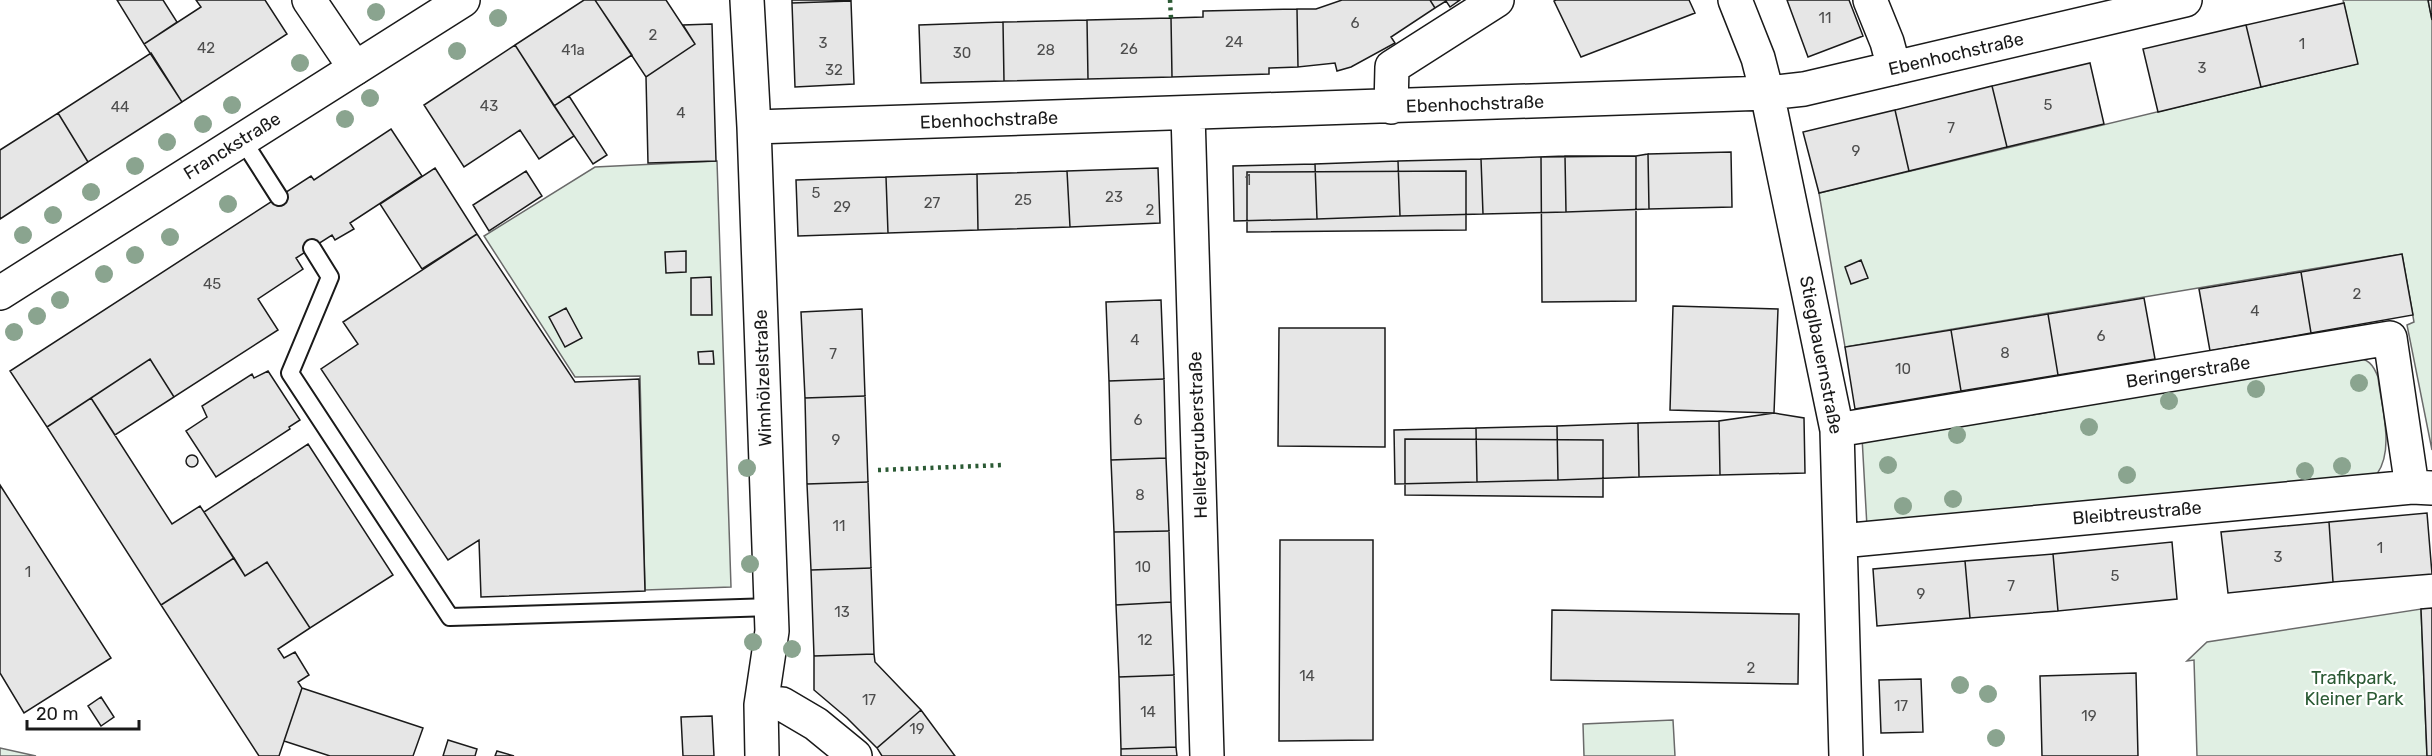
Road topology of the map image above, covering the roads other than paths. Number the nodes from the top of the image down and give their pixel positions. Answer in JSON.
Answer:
{"nodes":[{"id":1,"x":309,"y":0,"type":"edge"},
{"id":2,"x":463,"y":0,"type":"edge"},
{"id":3,"x":747,"y":0,"type":"edge"},
{"id":4,"x":1497,"y":0,"type":"edge"},
{"id":5,"x":1735,"y":0,"type":"edge"},
{"id":6,"x":1870,"y":0,"type":"edge"},
{"id":7,"x":2185,"y":0,"type":"edge"},
{"id":8,"x":355,"y":68,"type":"junction"},
{"id":9,"x":1894,"y":68,"type":"junction"},
{"id":10,"x":1767,"y":93,"type":"junction"},
{"id":11,"x":1391,"y":107,"type":"junction"},
{"id":12,"x":1188,"y":114,"type":"junction"},
{"id":13,"x":754,"y":127,"type":"junction"},
{"id":14,"x":242,"y":140,"type":"junction"},
{"id":15,"x":279,"y":197,"type":"dead end"},
{"id":16,"x":312,"y":248,"type":"dead end"},
{"id":17,"x":0,"y":293,"type":"edge"},
{"id":18,"x":1837,"y":430,"type":"junction"},
{"id":19,"x":2422,"y":487,"type":"edge"},
{"id":20,"x":1841,"y":541,"type":"junction"},
{"id":21,"x":771,"y":607,"type":"junction"},
{"id":22,"x":761,"y":705,"type":"junction"},
{"id":23,"x":762,"y":756,"type":"edge"},
{"id":24,"x":855,"y":756,"type":"edge"},
{"id":25,"x":1207,"y":756,"type":"edge"},
{"id":26,"x":1846,"y":756,"type":"edge"}],
"edges":[{"from":1,"to":8,"type":"street"},
{"from":2,"to":8,"type":"street","name":"Franckstraße"},
{"from":3,"to":13,"type":"street","name":"Wimhölzelstraße"},
{"from":4,"to":11,"type":"street"},
{"from":5,"to":10,"type":"street","name":"Stieglbauernstraße"},
{"from":6,"to":9,"type":"street"},
{"from":7,"to":9,"type":"street","name":"Ebenhochstraße"},
{"from":8,"to":14,"type":"street","name":"Franckstraße"},
{"from":9,"to":10,"type":"street","name":"Ebenhochstraße"},
{"from":10,"to":11,"type":"street","name":"Ebenhochstraße"},
{"from":10,"to":18,"type":"street","name":"Stieglbauernstraße"},
{"from":11,"to":12,"type":"street","name":"Ebenhochstraße"},
{"from":12,"to":13,"type":"street","name":"Ebenhochstraße"},
{"from":12,"to":25,"type":"street","name":"Helletzgruberstraße"},
{"from":13,"to":21,"type":"street","name":"Wimhölzelstraße"},
{"from":14,"to":15,"type":"lane"},
{"from":14,"to":17,"type":"street","name":"Franckstraße"},
{"from":16,"to":21,"type":"lane"},
{"from":18,"to":19,"type":"street","name":"Beringerstraße"},
{"from":18,"to":20,"type":"street","name":"Stieglbauernstraße"},
{"from":19,"to":20,"type":"street","name":"Bleibtreustraße"},
{"from":20,"to":26,"type":"street","name":"Stieglbauernstraße"},
{"from":21,"to":22,"type":"street","name":"Wimhölzelstraße"},
{"from":22,"to":23,"type":"street","name":"Wimhölzelstraße"},
{"from":22,"to":24,"type":"street"}]}
